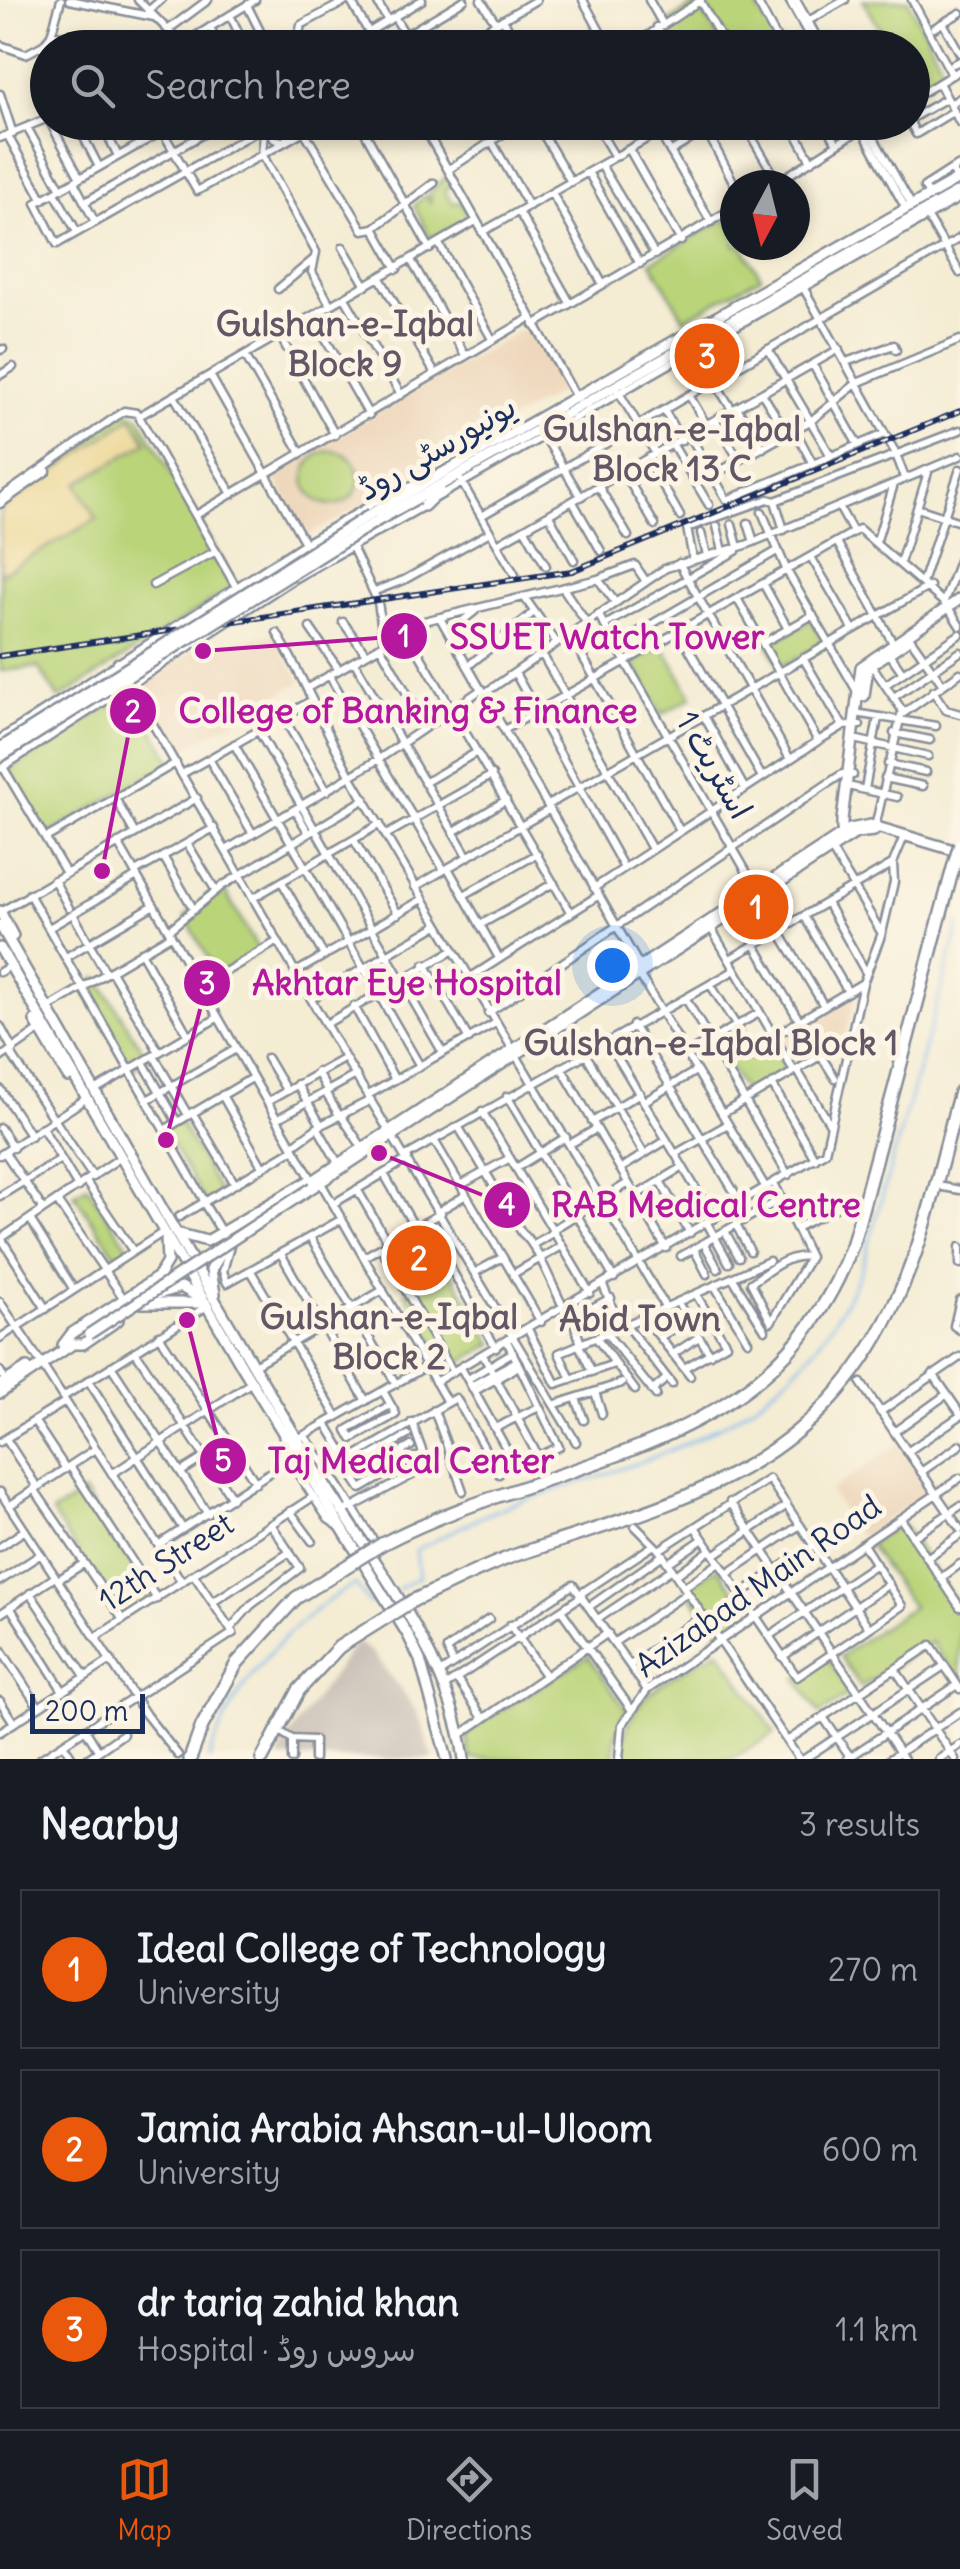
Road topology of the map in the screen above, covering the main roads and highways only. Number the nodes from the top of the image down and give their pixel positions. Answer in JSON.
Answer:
{"nodes":[{"id":1,"x":959,"y":187,"type":"edge"},
{"id":2,"x":917,"y":201,"type":"junction"},
{"id":3,"x":926,"y":212,"type":"junction"},
{"id":4,"x":453,"y":479,"type":"junction"},
{"id":5,"x":424,"y":506,"type":"road end"},
{"id":6,"x":953,"y":604,"type":"edge"},
{"id":7,"x":891,"y":648,"type":"junction"},
{"id":8,"x":861,"y":694,"type":"junction"},
{"id":9,"x":855,"y":722,"type":"junction"},
{"id":10,"x":1,"y":759,"type":"edge"},
{"id":11,"x":850,"y":775,"type":"junction"},
{"id":12,"x":849,"y":811,"type":"junction"},
{"id":13,"x":871,"y":826,"type":"junction"},
{"id":14,"x":847,"y":834,"type":"junction"},
{"id":15,"x":955,"y":851,"type":"edge"},
{"id":16,"x":0,"y":912,"type":"edge"},
{"id":17,"x":0,"y":925,"type":"edge"},
{"id":18,"x":0,"y":948,"type":"edge"},
{"id":19,"x":2,"y":967,"type":"edge"},
{"id":20,"x":639,"y":970,"type":"junction"},
{"id":21,"x":51,"y":1007,"type":"junction"},
{"id":22,"x":960,"y":1092,"type":"edge"},
{"id":23,"x":89,"y":1094,"type":"junction"},
{"id":24,"x":392,"y":1132,"type":"junction"},
{"id":25,"x":314,"y":1183,"type":"junction"},
{"id":26,"x":165,"y":1232,"type":"junction"},
{"id":27,"x":177,"y":1233,"type":"junction"},
{"id":28,"x":210,"y":1305,"type":"junction"},
{"id":29,"x":68,"y":1345,"type":"junction"},
{"id":30,"x":40,"y":1363,"type":"junction"},
{"id":31,"x":248,"y":1366,"type":"junction"},
{"id":32,"x":3,"y":1383,"type":"edge"},
{"id":33,"x":264,"y":1392,"type":"junction"},
{"id":34,"x":0,"y":1393,"type":"edge"},
{"id":35,"x":365,"y":1546,"type":"junction"},
{"id":36,"x":399,"y":1612,"type":"junction"},
{"id":37,"x":437,"y":1718,"type":"junction"},
{"id":38,"x":184,"y":1757,"type":"edge"},
{"id":39,"x":262,"y":1759,"type":"edge"},
{"id":40,"x":447,"y":1759,"type":"edge"},
{"id":41,"x":464,"y":1759,"type":"edge"}],
"edges":[{"from":1,"to":2,"type":"main road","name":"یونیورسٹی روڈ"},
{"from":1,"to":3,"type":"main road","name":"یونیورسٹی روڈ"},
{"from":2,"to":3,"type":"main road"},
{"from":2,"to":4,"type":"main road","name":"یونیورسٹی روڈ"},
{"from":3,"to":4,"type":"main road","name":"یونیورسٹی روڈ"},
{"from":4,"to":5,"type":"main road"},
{"from":4,"to":10,"type":"main road","name":"یونیورسٹی روڈ","bridge":true},
{"from":6,"to":7,"type":"main road"},
{"from":6,"to":7,"type":"main road"},
{"from":7,"to":8,"type":"main road"},
{"from":7,"to":8,"type":"main road"},
{"from":8,"to":9,"type":"main road"},
{"from":9,"to":11,"type":"main road"},
{"from":9,"to":11,"type":"main road"},
{"from":11,"to":12,"type":"main road"},
{"from":11,"to":14,"type":"main road"},
{"from":12,"to":13,"type":"main road"},
{"from":12,"to":14,"type":"main road"},
{"from":13,"to":14,"type":"main road"},
{"from":13,"to":15,"type":"main road"},
{"from":14,"to":15,"type":"main road"},
{"from":14,"to":20,"type":"main road"},
{"from":14,"to":20,"type":"main road"},
{"from":15,"to":38,"type":"highway","bridge":true},
{"from":16,"to":21,"type":"main road"},
{"from":17,"to":21,"type":"main road"},
{"from":18,"to":23,"type":"main road"},
{"from":19,"to":23,"type":"main road"},
{"from":20,"to":24,"type":"main road"},
{"from":21,"to":23,"type":"main road"},
{"from":22,"to":39,"type":"highway","bridge":true},
{"from":23,"to":26,"type":"main road"},
{"from":23,"to":27,"type":"main road"},
{"from":24,"to":25,"type":"main road"},
{"from":24,"to":25,"type":"main road"},
{"from":25,"to":27,"type":"main road"},
{"from":25,"to":28,"type":"main road"},
{"from":25,"to":29,"type":"main road","bridge":true},
{"from":26,"to":28,"type":"main road"},
{"from":26,"to":29,"type":"main road"},
{"from":27,"to":28,"type":"main road"},
{"from":28,"to":29,"type":"main road"},
{"from":28,"to":31,"type":"main road"},
{"from":29,"to":30,"type":"main road"},
{"from":30,"to":32,"type":"main road"},
{"from":30,"to":34,"type":"main road"},
{"from":31,"to":33,"type":"main road"},
{"from":31,"to":33,"type":"main road"},
{"from":33,"to":35,"type":"main road"},
{"from":33,"to":35,"type":"main road"},
{"from":35,"to":36,"type":"main road"},
{"from":36,"to":37,"type":"main road"},
{"from":36,"to":41,"type":"main road"},
{"from":37,"to":40,"type":"main road"},
{"from":37,"to":41,"type":"main road"}]}
